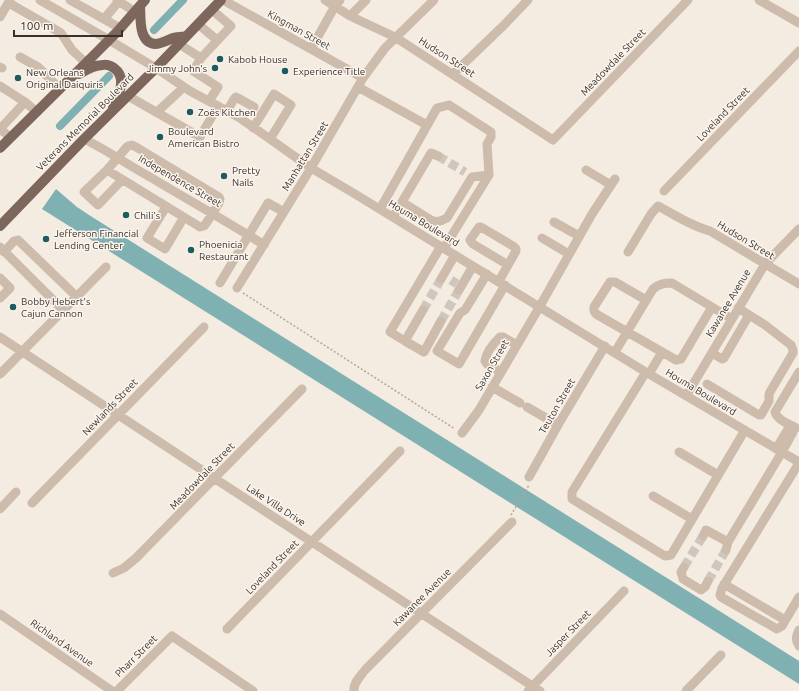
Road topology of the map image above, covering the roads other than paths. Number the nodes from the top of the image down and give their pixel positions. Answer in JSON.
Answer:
{"nodes":[{"id":1,"x":40,"y":0,"type":"edge"},
{"id":2,"x":70,"y":0,"type":"edge"},
{"id":3,"x":222,"y":0,"type":"edge"},
{"id":4,"x":325,"y":0,"type":"edge"},
{"id":5,"x":366,"y":0,"type":"edge"},
{"id":6,"x":434,"y":0,"type":"edge"},
{"id":7,"x":528,"y":0,"type":"edge"},
{"id":8,"x":688,"y":0,"type":"edge"},
{"id":9,"x":759,"y":0,"type":"edge"},
{"id":10,"x":10,"y":1,"type":"edge"},
{"id":11,"x":118,"y":1,"type":"edge"},
{"id":12,"x":234,"y":2,"type":"edge"},
{"id":13,"x":338,"y":3,"type":"edge"},
{"id":14,"x":54,"y":4,"type":"edge"},
{"id":15,"x":140,"y":6,"type":"edge"},
{"id":16,"x":212,"y":10,"type":"junction"},
{"id":17,"x":350,"y":16,"type":"junction"},
{"id":18,"x":0,"y":17,"type":"edge"},
{"id":19,"x":104,"y":19,"type":"junction"},
{"id":20,"x":799,"y":23,"type":"edge"},
{"id":21,"x":198,"y":24,"type":"junction"},
{"id":22,"x":120,"y":28,"type":"junction"},
{"id":23,"x":186,"y":36,"type":"junction"},
{"id":24,"x":395,"y":37,"type":"junction"},
{"id":25,"x":109,"y":40,"type":"junction"},
{"id":26,"x":217,"y":40,"type":"junction"},
{"id":27,"x":179,"y":44,"type":"junction"},
{"id":28,"x":311,"y":49,"type":"junction"},
{"id":29,"x":799,"y":51,"type":"edge"},
{"id":30,"x":20,"y":57,"type":"dead end"},
{"id":31,"x":201,"y":58,"type":"junction"},
{"id":32,"x":86,"y":63,"type":"junction"},
{"id":33,"x":156,"y":68,"type":"junction"},
{"id":34,"x":453,"y":74,"type":"junction"},
{"id":35,"x":73,"y":76,"type":"junction"},
{"id":36,"x":363,"y":78,"type":"junction"},
{"id":37,"x":0,"y":86,"type":"edge"},
{"id":38,"x":184,"y":87,"type":"junction"},
{"id":39,"x":358,"y":87,"type":"junction"},
{"id":40,"x":60,"y":89,"type":"junction"},
{"id":41,"x":128,"y":96,"type":"junction"},
{"id":42,"x":209,"y":101,"type":"junction"},
{"id":43,"x":24,"y":102,"type":"junction"},
{"id":44,"x":218,"y":106,"type":"junction"},
{"id":45,"x":254,"y":107,"type":"dead end"},
{"id":46,"x":227,"y":111,"type":"junction"},
{"id":47,"x":37,"y":112,"type":"junction"},
{"id":48,"x":112,"y":112,"type":"junction"},
{"id":49,"x":157,"y":112,"type":"junction"},
{"id":50,"x":12,"y":116,"type":"junction"},
{"id":51,"x":24,"y":125,"type":"junction"},
{"id":52,"x":427,"y":125,"type":"junction"},
{"id":53,"x":253,"y":128,"type":"junction"},
{"id":54,"x":10,"y":138,"type":"junction"},
{"id":55,"x":84,"y":139,"type":"junction"},
{"id":56,"x":270,"y":139,"type":"junction"},
{"id":57,"x":553,"y":140,"type":"joint"},
{"id":58,"x":0,"y":148,"type":"edge"},
{"id":59,"x":438,"y":156,"type":"dead end"},
{"id":60,"x":117,"y":158,"type":"junction"},
{"id":61,"x":311,"y":168,"type":"junction"},
{"id":62,"x":107,"y":170,"type":"junction"},
{"id":63,"x":586,"y":170,"type":"dead end"},
{"id":64,"x":489,"y":175,"type":"junction"},
{"id":65,"x":122,"y":180,"type":"junction"},
{"id":66,"x":664,"y":191,"type":"dead end"},
{"id":67,"x":402,"y":202,"type":"junction"},
{"id":68,"x":166,"y":207,"type":"junction"},
{"id":69,"x":380,"y":209,"type":"junction"},
{"id":70,"x":284,"y":212,"type":"junction"},
{"id":71,"x":213,"y":213,"type":"junction"},
{"id":72,"x":184,"y":217,"type":"junction"},
{"id":73,"x":393,"y":217,"type":"junction"},
{"id":74,"x":554,"y":222,"type":"dead end"},
{"id":75,"x":0,"y":226,"type":"edge"},
{"id":76,"x":799,"y":229,"type":"edge"},
{"id":77,"x":249,"y":235,"type":"junction"},
{"id":78,"x":579,"y":236,"type":"junction"},
{"id":79,"x":542,"y":238,"type":"dead end"},
{"id":80,"x":264,"y":245,"type":"junction"},
{"id":81,"x":443,"y":247,"type":"junction"},
{"id":82,"x":2,"y":249,"type":"edge"},
{"id":83,"x":628,"y":252,"type":"dead end"},
{"id":84,"x":569,"y":254,"type":"junction"},
{"id":85,"x":455,"y":255,"type":"junction"},
{"id":86,"x":765,"y":264,"type":"junction"},
{"id":87,"x":508,"y":265,"type":"junction"},
{"id":88,"x":473,"y":266,"type":"junction"},
{"id":89,"x":106,"y":267,"type":"dead end"},
{"id":90,"x":486,"y":274,"type":"junction"},
{"id":91,"x":0,"y":278,"type":"edge"},
{"id":92,"x":220,"y":283,"type":"dead end"},
{"id":93,"x":502,"y":283,"type":"junction"},
{"id":94,"x":799,"y":284,"type":"edge"},
{"id":95,"x":237,"y":288,"type":"road end"},
{"id":96,"x":77,"y":297,"type":"junction"},
{"id":97,"x":0,"y":298,"type":"edge"},
{"id":98,"x":646,"y":300,"type":"junction"},
{"id":99,"x":540,"y":306,"type":"junction"},
{"id":100,"x":712,"y":307,"type":"junction"},
{"id":101,"x":738,"y":308,"type":"junction"},
{"id":102,"x":64,"y":310,"type":"junction"},
{"id":103,"x":423,"y":310,"type":"tunnel mouth"},
{"id":104,"x":750,"y":315,"type":"junction"},
{"id":105,"x":442,"y":321,"type":"tunnel mouth"},
{"id":106,"x":731,"y":321,"type":"junction"},
{"id":107,"x":204,"y":327,"type":"dead end"},
{"id":108,"x":741,"y":329,"type":"junction"},
{"id":109,"x":627,"y":332,"type":"junction"},
{"id":110,"x":1,"y":341,"type":"edge"},
{"id":111,"x":405,"y":341,"type":"junction"},
{"id":112,"x":517,"y":345,"type":"junction"},
{"id":113,"x":605,"y":346,"type":"junction"},
{"id":114,"x":22,"y":352,"type":"junction"},
{"id":115,"x":615,"y":352,"type":"junction"},
{"id":116,"x":662,"y":352,"type":"junction"},
{"id":117,"x":712,"y":353,"type":"junction"},
{"id":118,"x":501,"y":372,"type":"junction"},
{"id":119,"x":799,"y":372,"type":"edge"},
{"id":120,"x":648,"y":373,"type":"junction"},
{"id":121,"x":0,"y":374,"type":"edge"},
{"id":122,"x":697,"y":378,"type":"junction"},
{"id":123,"x":492,"y":387,"type":"junction"},
{"id":124,"x":302,"y":389,"type":"dead end"},
{"id":125,"x":686,"y":396,"type":"junction"},
{"id":126,"x":118,"y":415,"type":"junction"},
{"id":127,"x":558,"y":425,"type":"junction"},
{"id":128,"x":796,"y":428,"type":"edge"},
{"id":129,"x":745,"y":430,"type":"junction"},
{"id":130,"x":462,"y":433,"type":"road end"},
{"id":131,"x":779,"y":450,"type":"junction"},
{"id":132,"x":400,"y":451,"type":"dead end"},
{"id":133,"x":680,"y":452,"type":"dead end"},
{"id":134,"x":798,"y":467,"type":"edge"},
{"id":135,"x":718,"y":475,"type":"junction"},
{"id":136,"x":214,"y":478,"type":"junction"},
{"id":137,"x":529,"y":481,"type":"road end"},
{"id":138,"x":16,"y":492,"type":"dead end"},
{"id":139,"x":653,"y":496,"type":"dead end"},
{"id":140,"x":32,"y":503,"type":"dead end"},
{"id":141,"x":0,"y":509,"type":"edge"},
{"id":142,"x":692,"y":519,"type":"junction"},
{"id":143,"x":512,"y":522,"type":"dead end"},
{"id":144,"x":703,"y":536,"type":"dead end"},
{"id":145,"x":312,"y":542,"type":"junction"},
{"id":146,"x":684,"y":567,"type":"dead end"},
{"id":147,"x":113,"y":573,"type":"dead end"},
{"id":148,"x":708,"y":581,"type":"tunnel mouth"},
{"id":149,"x":724,"y":584,"type":"junction"},
{"id":150,"x":624,"y":591,"type":"dead end"},
{"id":151,"x":799,"y":597,"type":"edge"},
{"id":152,"x":422,"y":613,"type":"junction"},
{"id":153,"x":0,"y":614,"type":"edge"},
{"id":154,"x":786,"y":620,"type":"junction"},
{"id":155,"x":227,"y":629,"type":"dead end"},
{"id":156,"x":799,"y":630,"type":"edge"},
{"id":157,"x":799,"y":646,"type":"edge"},
{"id":158,"x":721,"y":656,"type":"dead end"},
{"id":159,"x":533,"y":689,"type":"edge"},
{"id":160,"x":112,"y":691,"type":"edge"},
{"id":161,"x":117,"y":691,"type":"edge"},
{"id":162,"x":253,"y":691,"type":"edge"},
{"id":163,"x":354,"y":691,"type":"edge"},
{"id":164,"x":686,"y":691,"type":"edge"}],
"edges":[{"from":1,"to":14,"type":"street","name":"Houma Boulevard"},
{"from":2,"to":19,"type":"street"},
{"from":3,"to":12,"type":"street","name":"Kingman Street"},
{"from":3,"to":16,"type":"main road","name":"Veterans Memorial Boulevard"},
{"from":4,"to":13,"type":"street","name":"Hudson Street"},
{"from":5,"to":17,"type":"street"},
{"from":6,"to":24,"type":"street","name":"Manhattan Street"},
{"from":7,"to":34,"type":"street"},
{"from":8,"to":57,"type":"street","name":"Meadowdale Street"},
{"from":9,"to":20,"type":"street"},
{"from":10,"to":18,"type":"street"},
{"from":10,"to":32,"type":"street"},
{"from":11,"to":15,"type":"street"},
{"from":11,"to":19,"type":"street"},
{"from":12,"to":28,"type":"street","name":"Kingman Street"},
{"from":13,"to":17,"type":"street","name":"Hudson Street"},
{"from":13,"to":28,"type":"street"},
{"from":14,"to":25,"type":"street","name":"Houma Boulevard"},
{"from":15,"to":22,"type":"main road"},
{"from":15,"to":23,"type":"main road"},
{"from":16,"to":21,"type":"main road","name":"Veterans Memorial Boulevard"},
{"from":16,"to":26,"type":"street"},
{"from":17,"to":24,"type":"street","name":"Hudson Street"},
{"from":19,"to":22,"type":"street"},
{"from":21,"to":23,"type":"main road","name":"Veterans Memorial Boulevard"},
{"from":21,"to":26,"type":"street"},
{"from":22,"to":25,"type":"main road"},
{"from":23,"to":27,"type":"main road","name":"Veterans Memorial Boulevard"},
{"from":24,"to":34,"type":"street","name":"Hudson Street"},
{"from":24,"to":36,"type":"street","name":"Manhattan Street"},
{"from":25,"to":32,"type":"main road"},
{"from":25,"to":33,"type":"street","name":"Houma Boulevard"},
{"from":26,"to":31,"type":"street"},
{"from":27,"to":31,"type":"street"},
{"from":27,"to":33,"type":"main road","name":"Veterans Memorial Boulevard"},
{"from":28,"to":36,"type":"street","name":"Kingman Street"},
{"from":29,"to":66,"type":"street","name":"Loveland Street"},
{"from":30,"to":40,"type":"street"},
{"from":31,"to":42,"type":"street"},
{"from":32,"to":35,"type":"main road"},
{"from":33,"to":38,"type":"street","name":"Houma Boulevard"},
{"from":33,"to":41,"type":"main road","name":"Veterans Memorial Boulevard"},
{"from":34,"to":57,"type":"street","name":"Hudson Street"},
{"from":35,"to":40,"type":"main road"},
{"from":35,"to":48,"type":"main road"},
{"from":36,"to":39,"type":"street","name":"Manhattan Street"},
{"from":37,"to":43,"type":"street"},
{"from":38,"to":42,"type":"street","name":"Houma Boulevard"},
{"from":38,"to":49,"type":"street"},
{"from":39,"to":52,"type":"street"},
{"from":39,"to":61,"type":"street","name":"Manhattan Street"},
{"from":40,"to":47,"type":"main road"},
{"from":41,"to":48,"type":"main road","name":"Veterans Memorial Boulevard"},
{"from":41,"to":49,"type":"street"},
{"from":42,"to":44,"type":"street","name":"Houma Boulevard"},
{"from":43,"to":47,"type":"street"},
{"from":43,"to":50,"type":"street"},
{"from":44,"to":46,"type":"street","name":"Houma Boulevard"},
{"from":44,"to":49,"type":"street"},
{"from":45,"to":46,"type":"street"},
{"from":46,"to":53,"type":"street","name":"Houma Boulevard"},
{"from":47,"to":51,"type":"main road"},
{"from":48,"to":55,"type":"main road","name":"Veterans Memorial Boulevard"},
{"from":50,"to":51,"type":"street"},
{"from":50,"to":54,"type":"street"},
{"from":51,"to":54,"type":"main road"},
{"from":52,"to":64,"type":"street"},
{"from":52,"to":69,"type":"street"},
{"from":53,"to":56,"type":"street","name":"Houma Boulevard"},
{"from":53,"to":56,"type":"street"},
{"from":54,"to":58,"type":"main road"},
{"from":55,"to":60,"type":"street","name":"Independence Street"},
{"from":55,"to":75,"type":"main road","name":"Veterans Memorial Boulevard"},
{"from":56,"to":61,"type":"street","name":"Houma Boulevard"},
{"from":59,"to":67,"type":"street"},
{"from":60,"to":62,"type":"street"},
{"from":60,"to":71,"type":"street","name":"Independence Street"},
{"from":60,"to":71,"type":"street"},
{"from":61,"to":69,"type":"street","name":"Houma Boulevard"},
{"from":61,"to":70,"type":"street","name":"Manhattan Street"},
{"from":62,"to":65,"type":"street"},
{"from":62,"to":65,"type":"street"},
{"from":63,"to":78,"type":"street"},
{"from":64,"to":67,"type":"street"},
{"from":64,"to":81,"type":"street"},
{"from":65,"to":68,"type":"street"},
{"from":67,"to":73,"type":"street"},
{"from":68,"to":72,"type":"street"},
{"from":68,"to":72,"type":"street"},
{"from":69,"to":73,"type":"street","name":"Houma Boulevard"},
{"from":70,"to":77,"type":"street"},
{"from":70,"to":80,"type":"street","name":"Manhattan Street"},
{"from":71,"to":72,"type":"street"},
{"from":71,"to":77,"type":"street","name":"Independence Street"},
{"from":73,"to":81,"type":"street","name":"Houma Boulevard"},
{"from":74,"to":78,"type":"street"},
{"from":76,"to":86,"type":"street","name":"Kawanee Avenue"},
{"from":77,"to":80,"type":"street","name":"Independence Street"},
{"from":77,"to":92,"type":"street"},
{"from":78,"to":84,"type":"street"},
{"from":79,"to":84,"type":"street"},
{"from":80,"to":95,"type":"street","name":"Manhattan Street"},
{"from":81,"to":85,"type":"street","name":"Houma Boulevard"},
{"from":81,"to":111,"type":"street"},
{"from":82,"to":96,"type":"street"},
{"from":82,"to":102,"type":"street"},
{"from":83,"to":86,"type":"street","name":"Hudson Street"},
{"from":84,"to":99,"type":"street"},
{"from":85,"to":88,"type":"street","name":"Houma Boulevard"},
{"from":85,"to":88,"type":"street"},
{"from":86,"to":94,"type":"street","name":"Hudson Street"},
{"from":86,"to":101,"type":"street","name":"Kawanee Avenue"},
{"from":87,"to":87,"type":"street"},
{"from":87,"to":93,"type":"street"},
{"from":88,"to":90,"type":"street","name":"Houma Boulevard"},
{"from":89,"to":96,"type":"street"},
{"from":90,"to":93,"type":"street","name":"Houma Boulevard"},
{"from":90,"to":93,"type":"street"},
{"from":91,"to":97,"type":"street"},
{"from":93,"to":99,"type":"street","name":"Houma Boulevard"},
{"from":96,"to":102,"type":"street"},
{"from":98,"to":100,"type":"street"},
{"from":98,"to":109,"type":"street"},
{"from":98,"to":109,"type":"street"},
{"from":99,"to":112,"type":"street","name":"Saxon Street"},
{"from":99,"to":113,"type":"street","name":"Houma Boulevard"},
{"from":100,"to":106,"type":"street"},
{"from":100,"to":116,"type":"street"},
{"from":101,"to":104,"type":"street"},
{"from":101,"to":106,"type":"street","name":"Kawanee Avenue"},
{"from":102,"to":114,"type":"street"},
{"from":103,"to":111,"type":"street"},
{"from":104,"to":108,"type":"street"},
{"from":104,"to":122,"type":"street"},
{"from":105,"to":111,"type":"street"},
{"from":106,"to":108,"type":"street"},
{"from":106,"to":117,"type":"street","name":"Kawanee Avenue"},
{"from":107,"to":126,"type":"street","name":"Newlands Street"},
{"from":108,"to":117,"type":"street"},
{"from":109,"to":115,"type":"street"},
{"from":109,"to":116,"type":"street"},
{"from":110,"to":114,"type":"street","name":"Lake Villa Drive"},
{"from":112,"to":118,"type":"street","name":"Saxon Street"},
{"from":112,"to":118,"type":"street"},
{"from":113,"to":115,"type":"street","name":"Houma Boulevard"},
{"from":113,"to":127,"type":"street","name":"Teuton Street"},
{"from":114,"to":121,"type":"street"},
{"from":114,"to":126,"type":"street","name":"Lake Villa Drive"},
{"from":115,"to":120,"type":"street","name":"Houma Boulevard"},
{"from":116,"to":120,"type":"street"},
{"from":117,"to":122,"type":"street","name":"Kawanee Avenue"},
{"from":118,"to":123,"type":"street","name":"Saxon Street"},
{"from":119,"to":128,"type":"street"},
{"from":120,"to":125,"type":"street","name":"Houma Boulevard"},
{"from":120,"to":142,"type":"street"},
{"from":122,"to":125,"type":"street","name":"Kawanee Avenue"},
{"from":123,"to":127,"type":"street"},
{"from":123,"to":130,"type":"street","name":"Saxon Street"},
{"from":124,"to":136,"type":"street","name":"Meadowdale Street"},
{"from":125,"to":129,"type":"street","name":"Houma Boulevard"},
{"from":126,"to":136,"type":"street","name":"Lake Villa Drive"},
{"from":126,"to":140,"type":"street","name":"Newlands Street"},
{"from":127,"to":137,"type":"street","name":"Teuton Street"},
{"from":128,"to":131,"type":"street"},
{"from":129,"to":131,"type":"street","name":"Houma Boulevard"},
{"from":129,"to":135,"type":"street"},
{"from":131,"to":134,"type":"street","name":"Houma Boulevard"},
{"from":131,"to":144,"type":"street"},
{"from":132,"to":145,"type":"street","name":"Loveland Street"},
{"from":133,"to":135,"type":"street"},
{"from":134,"to":149,"type":"street"},
{"from":135,"to":142,"type":"street"},
{"from":136,"to":145,"type":"street","name":"Lake Villa Drive"},
{"from":136,"to":147,"type":"street","name":"Meadowdale Street"},
{"from":138,"to":141,"type":"street"},
{"from":139,"to":142,"type":"street"},
{"from":143,"to":152,"type":"street","name":"Kawanee Avenue"},
{"from":145,"to":152,"type":"street","name":"Lake Villa Drive"},
{"from":145,"to":155,"type":"street","name":"Loveland Street"},
{"from":146,"to":148,"type":"street"},
{"from":149,"to":154,"type":"street"},
{"from":149,"to":154,"type":"street"},
{"from":150,"to":159,"type":"street","name":"Jasper Street"},
{"from":151,"to":154,"type":"street"},
{"from":152,"to":159,"type":"street","name":"Lake Villa Drive"},
{"from":152,"to":163,"type":"street","name":"Kawanee Avenue"},
{"from":153,"to":160,"type":"street","name":"Richland Avenue"},
{"from":156,"to":157,"type":"street"},
{"from":158,"to":164,"type":"street"},
{"from":161,"to":162,"type":"street","name":"Pharr Street"}]}
